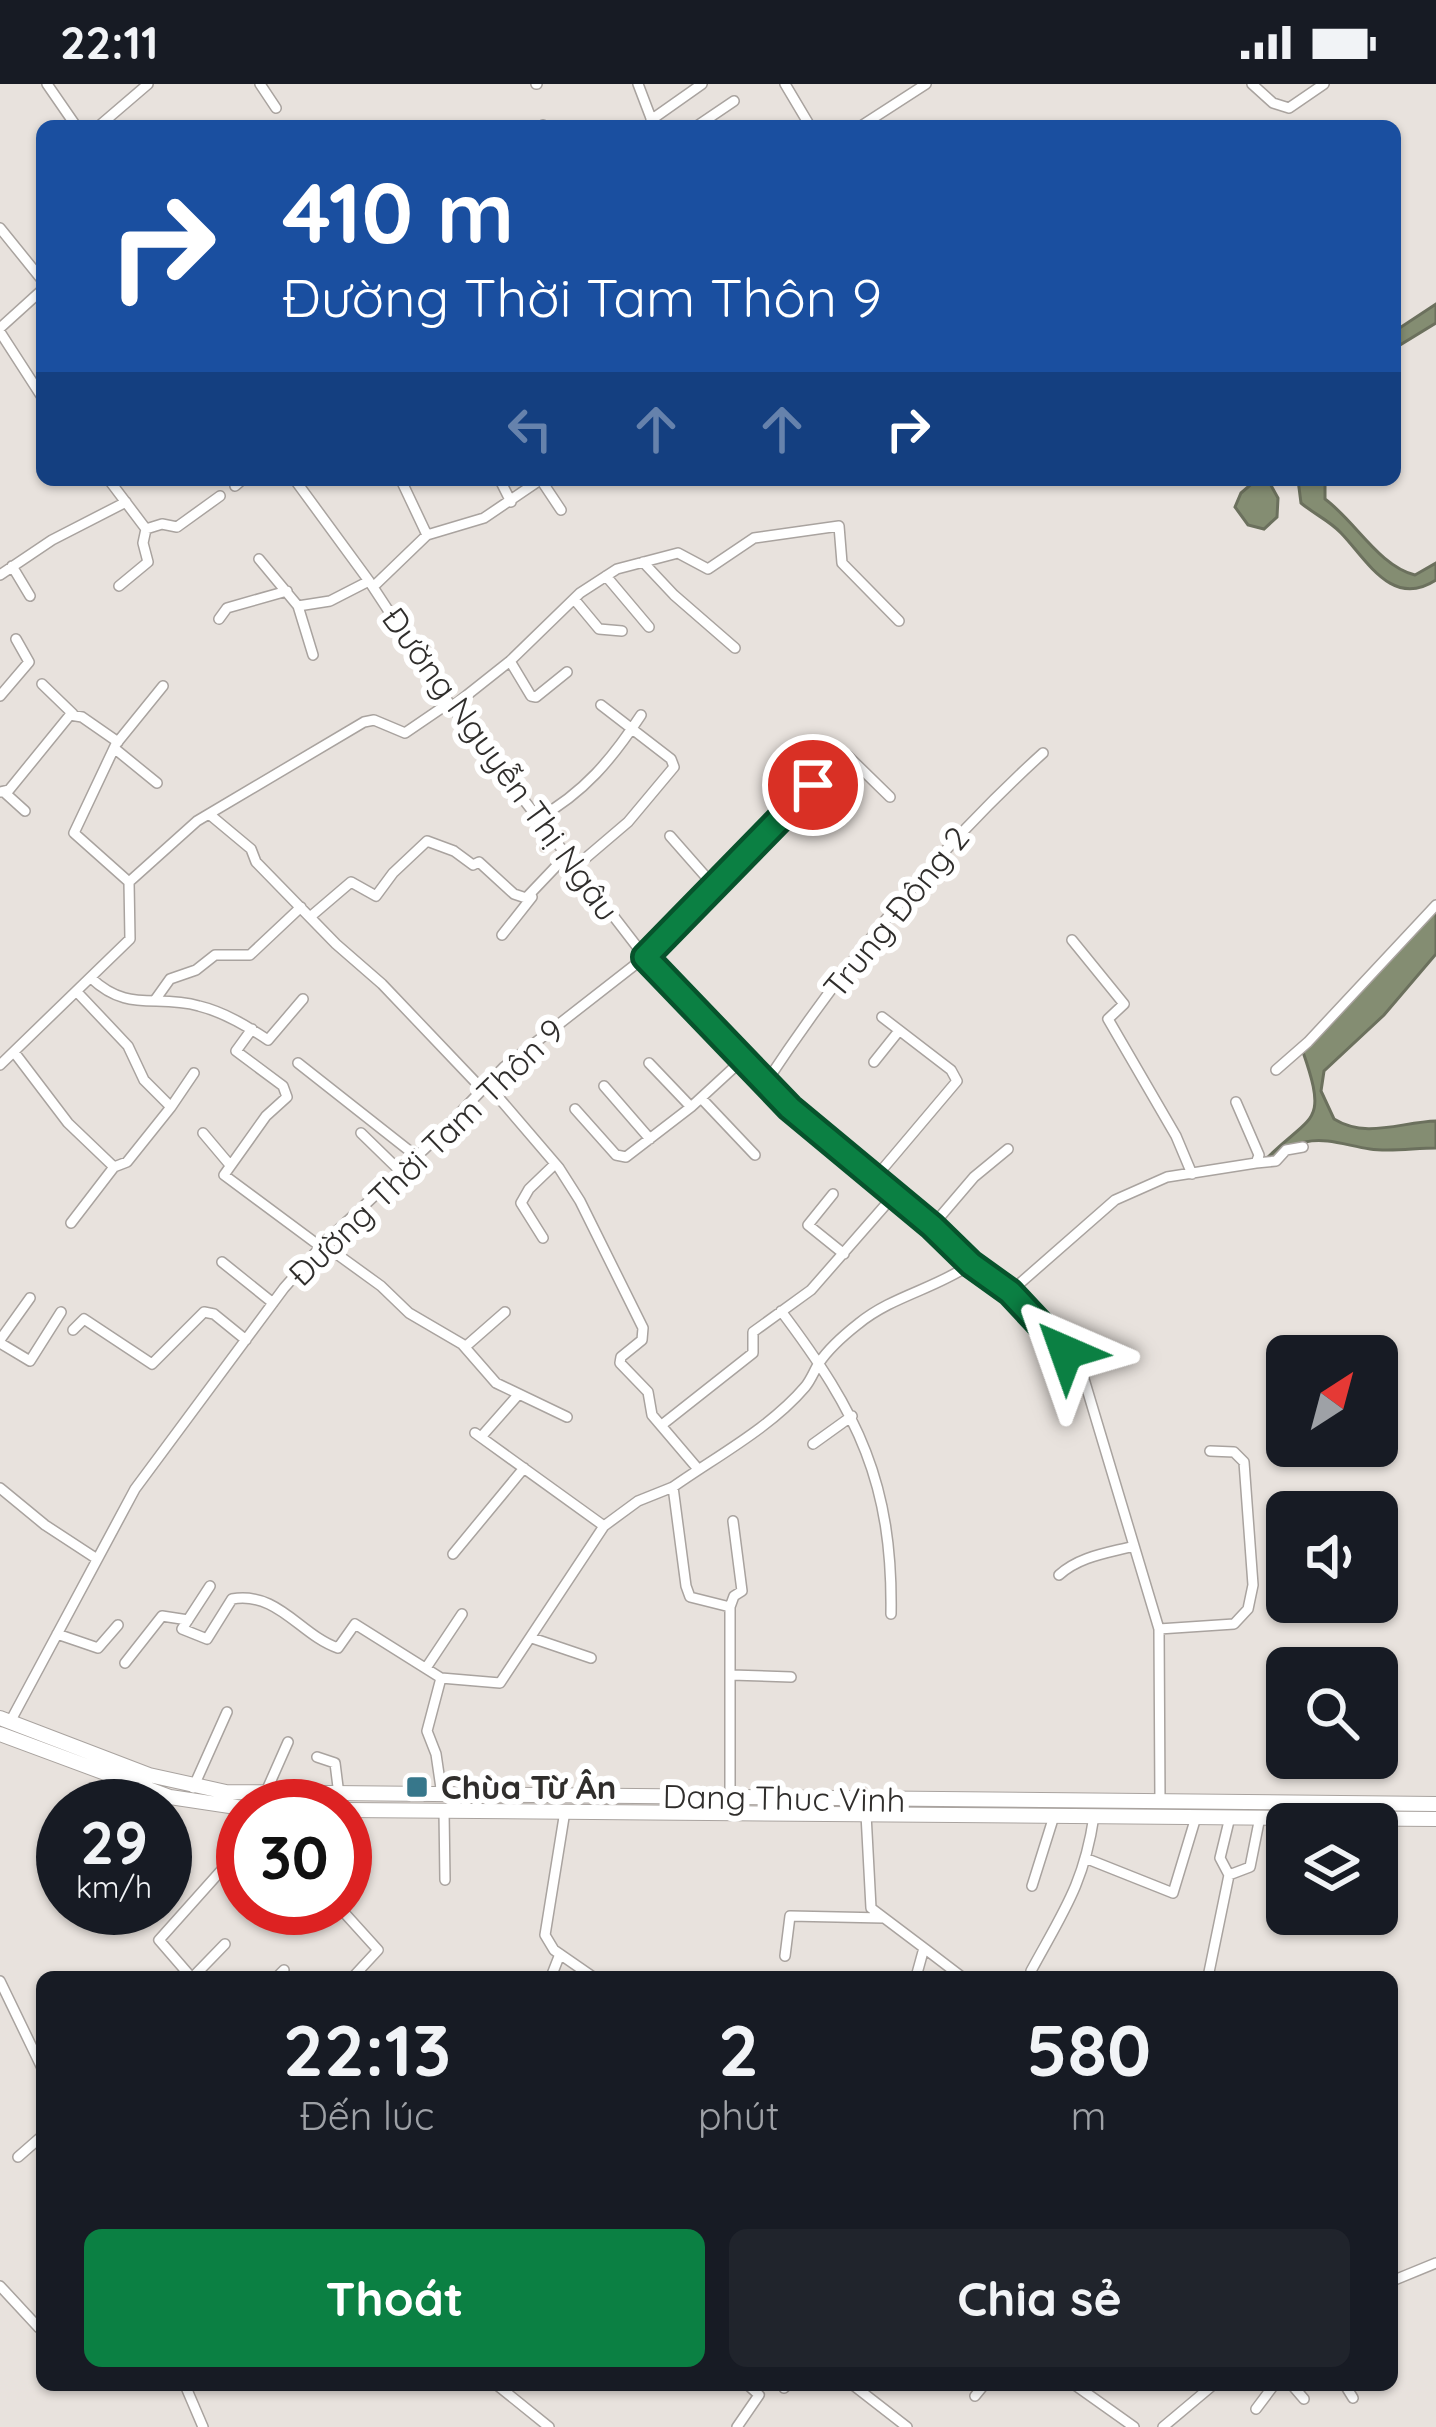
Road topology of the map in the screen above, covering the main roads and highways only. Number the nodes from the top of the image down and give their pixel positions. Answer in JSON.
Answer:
{"nodes":[{"id":1,"x":3,"y":1725,"type":"edge"},
{"id":2,"x":216,"y":1790,"type":"edge"},
{"id":3,"x":372,"y":1802,"type":"edge"},
{"id":4,"x":443,"y":1803,"type":"junction"},
{"id":5,"x":216,"y":1804,"type":"edge"},
{"id":6,"x":1436,"y":1804,"type":"edge"},
{"id":7,"x":1436,"y":1819,"type":"edge"}],
"edges":[{"from":1,"to":2,"type":"main road","name":"Dang Thuc Vinh"},
{"from":1,"to":5,"type":"main road"},
{"from":3,"to":4,"type":"main road","name":"Dang Thuc Vinh"},
{"from":4,"to":6,"type":"main road","name":"Dang Thuc Vinh"},
{"from":4,"to":7,"type":"main road","name":"Dang Thuc Vinh"}]}
